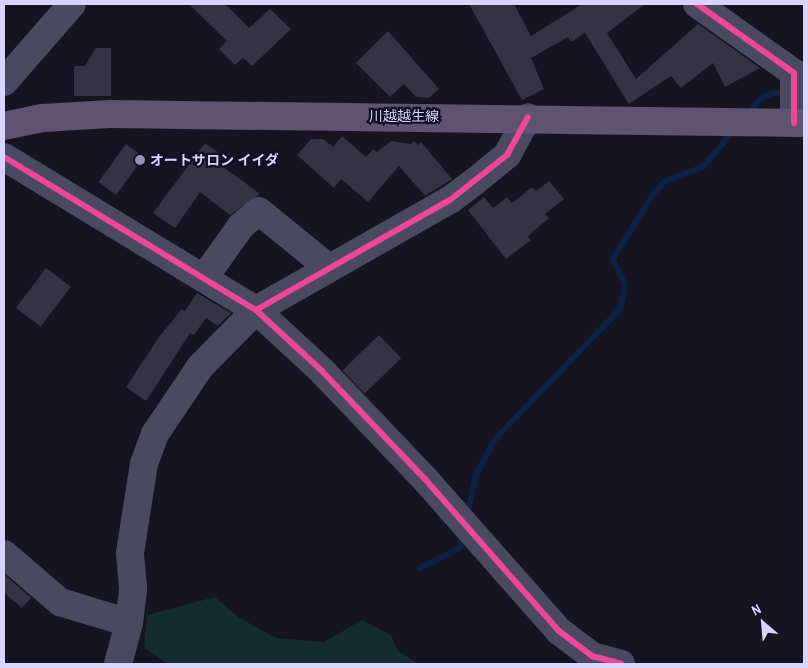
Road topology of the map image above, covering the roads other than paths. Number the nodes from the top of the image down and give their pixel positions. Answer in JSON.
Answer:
{"nodes":[{"id":1,"x":72,"y":4,"type":"edge"},
{"id":2,"x":698,"y":4,"type":"edge"},
{"id":3,"x":799,"y":74,"type":"edge"},
{"id":4,"x":4,"y":82,"type":"edge"},
{"id":5,"x":528,"y":117,"type":"junction"},
{"id":6,"x":799,"y":123,"type":"edge"},
{"id":7,"x":4,"y":126,"type":"edge"},
{"id":8,"x":4,"y":157,"type":"edge"},
{"id":9,"x":329,"y":268,"type":"junction"},
{"id":10,"x":204,"y":278,"type":"junction"},
{"id":11,"x":256,"y":310,"type":"junction"},
{"id":12,"x":4,"y":554,"type":"edge"},
{"id":13,"x":128,"y":623,"type":"junction"},
{"id":14,"x":118,"y":664,"type":"edge"},
{"id":15,"x":621,"y":664,"type":"edge"}],
"edges":[{"from":1,"to":4,"type":"street"},
{"from":2,"to":3,"type":"street"},
{"from":3,"to":6,"type":"street"},
{"from":5,"to":6,"type":"main road","name":"川越越生線"},
{"from":5,"to":7,"type":"main road","name":"川越越生線"},
{"from":5,"to":9,"type":"street"},
{"from":8,"to":10,"type":"street"},
{"from":9,"to":10,"type":"street"},
{"from":9,"to":11,"type":"street"},
{"from":10,"to":11,"type":"street"},
{"from":11,"to":13,"type":"street"},
{"from":11,"to":15,"type":"street"},
{"from":12,"to":13,"type":"street"},
{"from":13,"to":14,"type":"street"}]}
